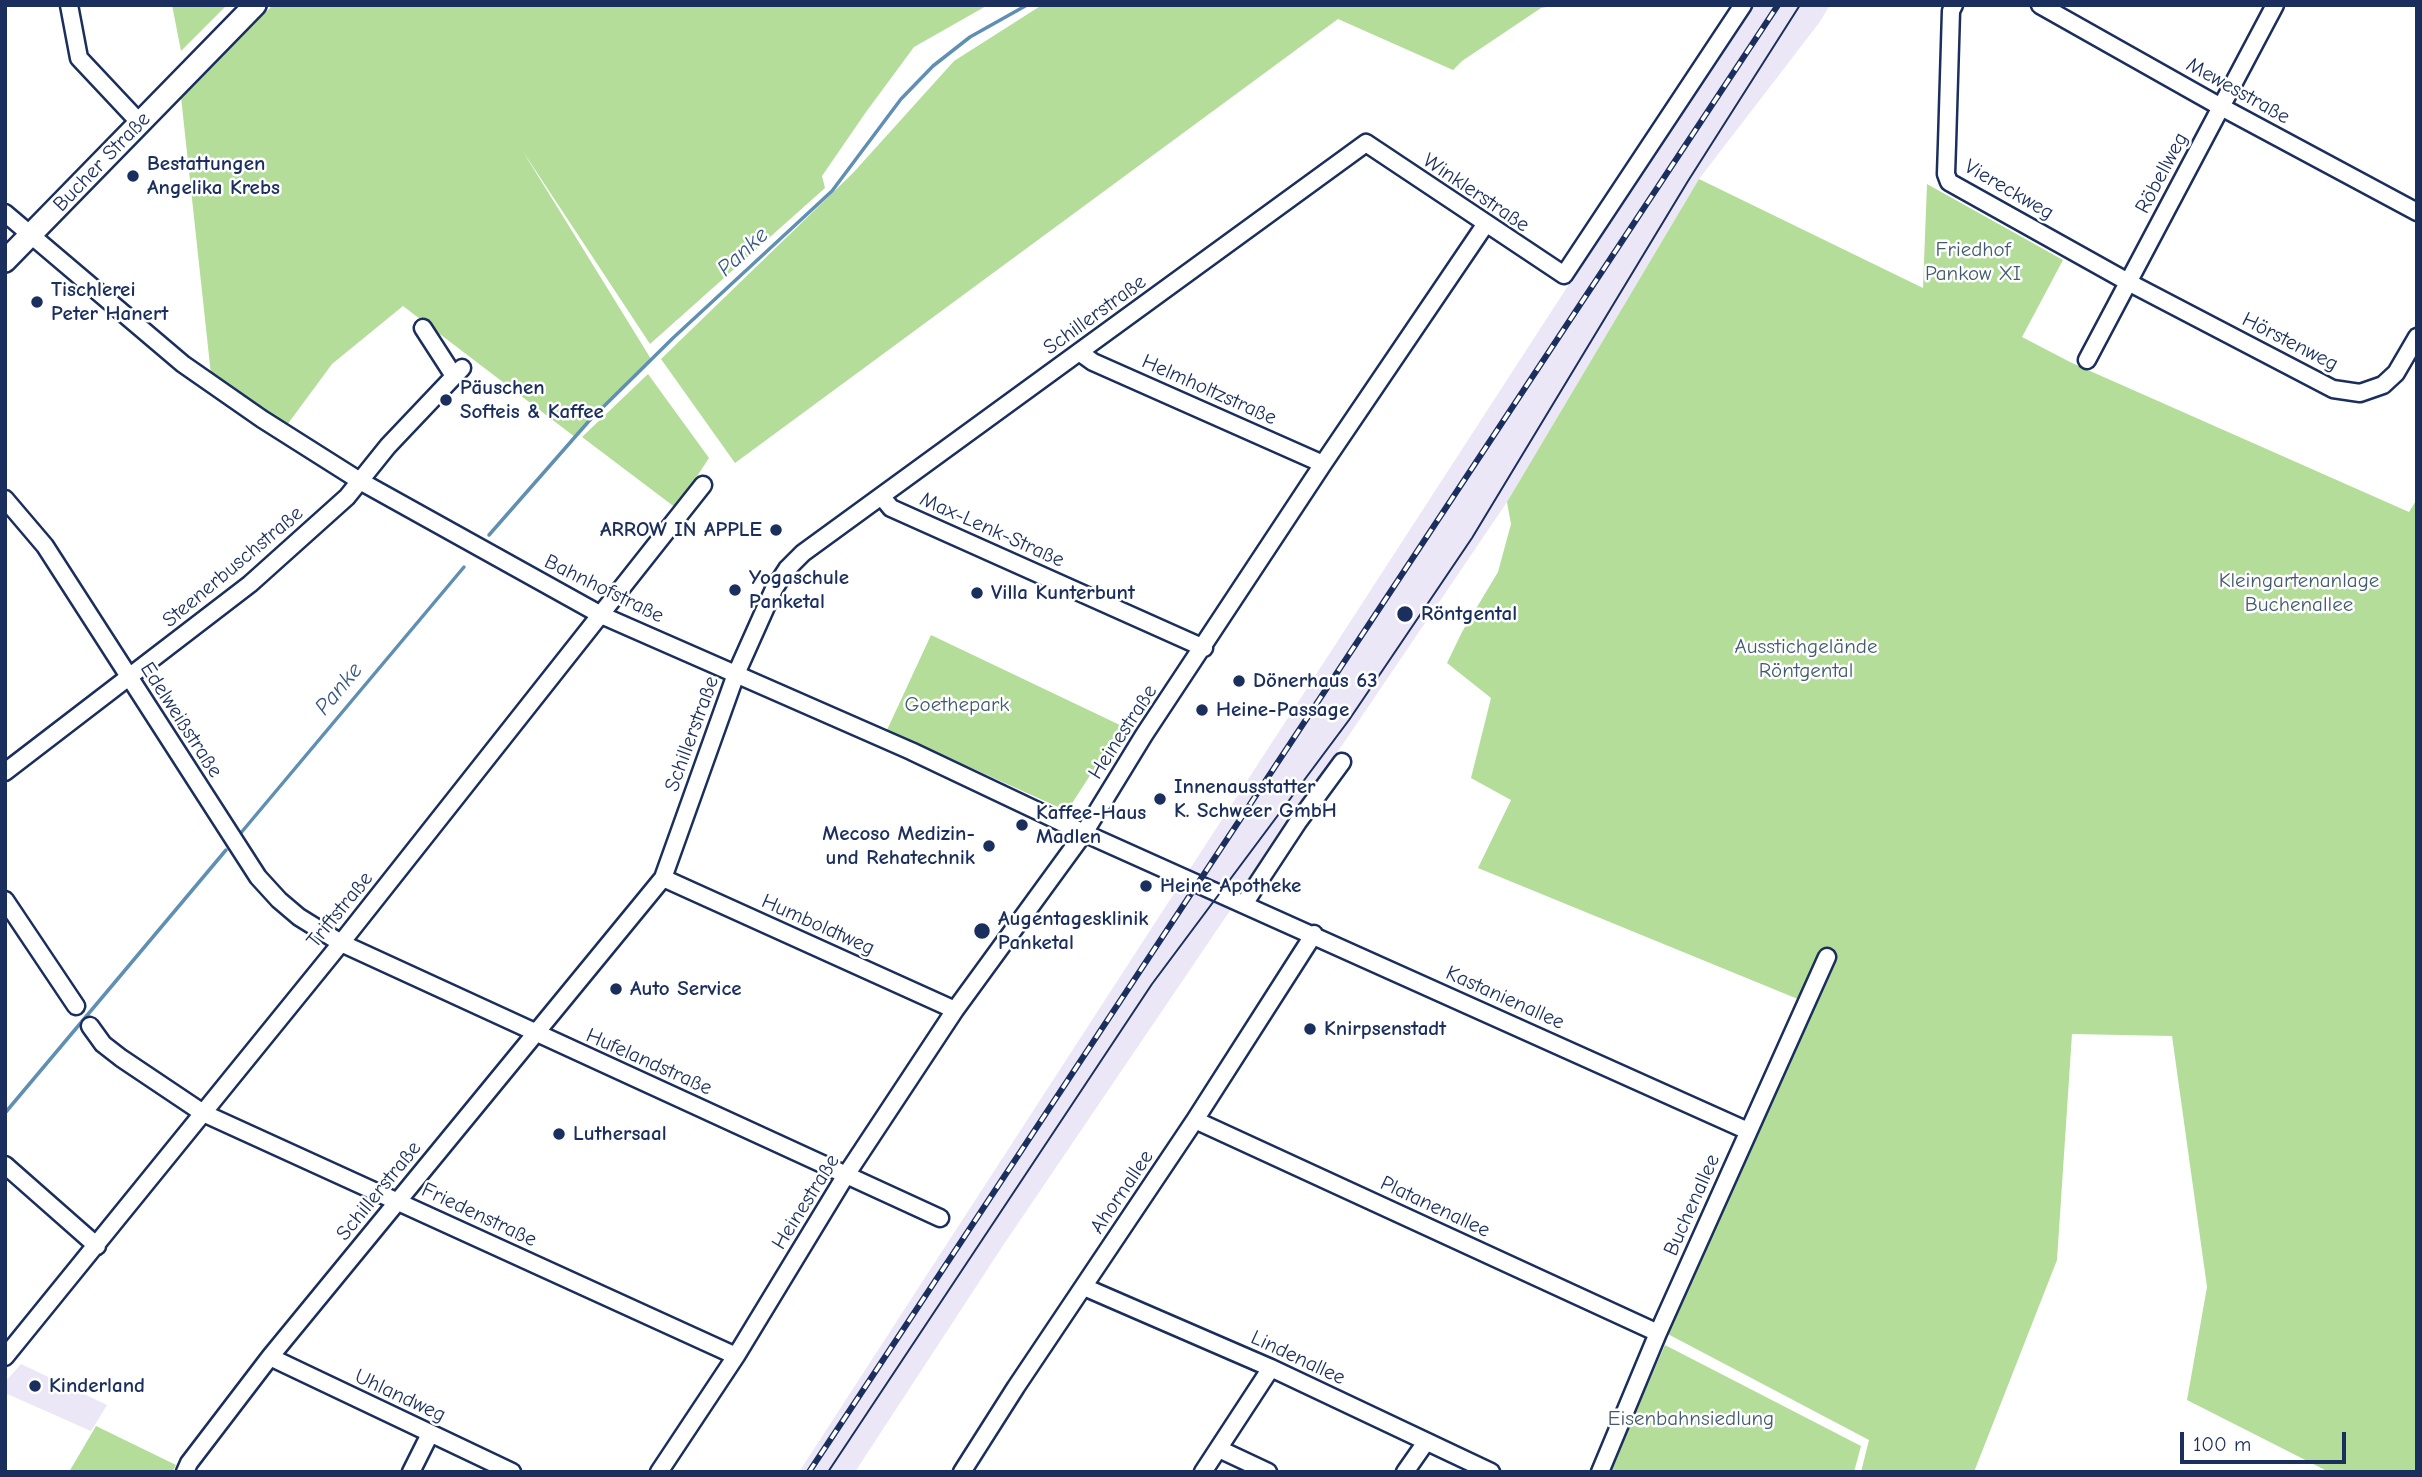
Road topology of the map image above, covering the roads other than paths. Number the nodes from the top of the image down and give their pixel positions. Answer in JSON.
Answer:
{"nodes":[{"id":1,"x":69,"y":5,"type":"edge"},
{"id":2,"x":255,"y":5,"type":"edge"},
{"id":3,"x":1743,"y":5,"type":"edge"},
{"id":4,"x":1954,"y":5,"type":"edge"},
{"id":5,"x":2040,"y":5,"type":"edge"},
{"id":6,"x":2275,"y":5,"type":"edge"},
{"id":7,"x":2221,"y":106,"type":"junction"},
{"id":8,"x":140,"y":123,"type":"junction"},
{"id":9,"x":1366,"y":144,"type":"joint"},
{"id":10,"x":2417,"y":212,"type":"edge"},
{"id":11,"x":5,"y":213,"type":"edge"},
{"id":12,"x":1485,"y":225,"type":"junction"},
{"id":13,"x":30,"y":235,"type":"junction"},
{"id":14,"x":5,"y":261,"type":"edge"},
{"id":15,"x":2128,"y":282,"type":"junction"},
{"id":16,"x":423,"y":328,"type":"dead end"},
{"id":17,"x":2417,"y":337,"type":"edge"},
{"id":18,"x":1079,"y":352,"type":"junction"},
{"id":19,"x":2087,"y":360,"type":"dead end"},
{"id":20,"x":1323,"y":464,"type":"junction"},
{"id":21,"x":360,"y":481,"type":"junction"},
{"id":22,"x":703,"y":485,"type":"dead end"},
{"id":23,"x":882,"y":497,"type":"junction"},
{"id":24,"x":5,"y":499,"type":"edge"},
{"id":25,"x":601,"y":615,"type":"junction"},
{"id":26,"x":1204,"y":648,"type":"junction"},
{"id":27,"x":736,"y":674,"type":"junction"},
{"id":28,"x":129,"y":678,"type":"junction"},
{"id":29,"x":1342,"y":762,"type":"dead end"},
{"id":30,"x":5,"y":772,"type":"edge"},
{"id":31,"x":1084,"y":833,"type":"junction"},
{"id":32,"x":663,"y":878,"type":"junction"},
{"id":33,"x":5,"y":900,"type":"edge"},
{"id":34,"x":1244,"y":904,"type":"junction"},
{"id":35,"x":1314,"y":934,"type":"junction"},
{"id":36,"x":341,"y":943,"type":"junction"},
{"id":37,"x":1827,"y":957,"type":"dead end"},
{"id":38,"x":76,"y":1006,"type":"dead end"},
{"id":39,"x":956,"y":1010,"type":"junction"},
{"id":40,"x":90,"y":1026,"type":"dead end"},
{"id":41,"x":534,"y":1033,"type":"junction"},
{"id":42,"x":203,"y":1114,"type":"junction"},
{"id":43,"x":1195,"y":1120,"type":"junction"},
{"id":44,"x":1748,"y":1131,"type":"junction"},
{"id":45,"x":5,"y":1165,"type":"edge"},
{"id":46,"x":846,"y":1175,"type":"junction"},
{"id":47,"x":399,"y":1201,"type":"junction"},
{"id":48,"x":940,"y":1219,"type":"dead end"},
{"id":49,"x":97,"y":1246,"type":"junction"},
{"id":50,"x":1084,"y":1287,"type":"junction"},
{"id":51,"x":1658,"y":1333,"type":"junction"},
{"id":52,"x":736,"y":1356,"type":"junction"},
{"id":53,"x":5,"y":1357,"type":"edge"},
{"id":54,"x":270,"y":1357,"type":"junction"},
{"id":55,"x":1271,"y":1368,"type":"junction"},
{"id":56,"x":430,"y":1434,"type":"junction"},
{"id":57,"x":1426,"y":1442,"type":"junction"},
{"id":58,"x":1219,"y":1449,"type":"junction"},
{"id":59,"x":185,"y":1472,"type":"edge"},
{"id":60,"x":411,"y":1472,"type":"edge"},
{"id":61,"x":512,"y":1472,"type":"edge"},
{"id":62,"x":659,"y":1472,"type":"edge"},
{"id":63,"x":962,"y":1472,"type":"edge"},
{"id":64,"x":1203,"y":1472,"type":"edge"},
{"id":65,"x":1268,"y":1472,"type":"edge"},
{"id":66,"x":1405,"y":1472,"type":"edge"},
{"id":67,"x":1491,"y":1472,"type":"edge"},
{"id":68,"x":1600,"y":1472,"type":"edge"}],
"edges":[{"from":1,"to":8,"type":"street"},
{"from":2,"to":8,"type":"main road","name":"Bucher Straße"},
{"from":3,"to":12,"type":"street","name":"Winklerstraße"},
{"from":4,"to":15,"type":"street","name":"Viereckweg"},
{"from":5,"to":7,"type":"street","name":"Mewesstraße"},
{"from":6,"to":7,"type":"street","name":"Röbellweg"},
{"from":7,"to":10,"type":"street","name":"Mewesstraße"},
{"from":7,"to":15,"type":"street","name":"Röbellweg"},
{"from":8,"to":13,"type":"main road","name":"Bucher Straße"},
{"from":9,"to":12,"type":"street","name":"Winklerstraße"},
{"from":9,"to":18,"type":"street","name":"Schillerstraße"},
{"from":11,"to":13,"type":"street","name":"Bahnhofstraße"},
{"from":12,"to":20,"type":"street","name":"Heinestraße"},
{"from":13,"to":14,"type":"main road","name":"Bucher Straße"},
{"from":13,"to":21,"type":"street","name":"Bahnhofstraße"},
{"from":15,"to":17,"type":"street","name":"Hörstenweg"},
{"from":15,"to":19,"type":"street","name":"Röbellweg"},
{"from":16,"to":21,"type":"street","name":"Steenerbuschstraße"},
{"from":18,"to":20,"type":"street","name":"Helmholtzstraße"},
{"from":18,"to":23,"type":"street","name":"Schillerstraße"},
{"from":20,"to":26,"type":"street","name":"Heinestraße"},
{"from":21,"to":25,"type":"street","name":"Bahnhofstraße"},
{"from":21,"to":28,"type":"street","name":"Steenerbuschstraße"},
{"from":22,"to":25,"type":"street","name":"Triftstraße"},
{"from":23,"to":26,"type":"street","name":"Max-Lenk-Straße"},
{"from":23,"to":27,"type":"street","name":"Schillerstraße"},
{"from":24,"to":28,"type":"street","name":"Edelweißstraße"},
{"from":25,"to":27,"type":"street","name":"Bahnhofstraße"},
{"from":25,"to":36,"type":"street","name":"Triftstraße"},
{"from":26,"to":31,"type":"street","name":"Heinestraße"},
{"from":27,"to":31,"type":"street","name":"Bahnhofstraße"},
{"from":27,"to":32,"type":"street","name":"Schillerstraße"},
{"from":28,"to":30,"type":"street","name":"Steenerbuschstraße"},
{"from":28,"to":36,"type":"street","name":"Edelweißstraße"},
{"from":29,"to":34,"type":"street"},
{"from":31,"to":34,"type":"street","name":"Bahnhofstraße"},
{"from":31,"to":39,"type":"street","name":"Heinestraße"},
{"from":32,"to":39,"type":"street","name":"Humboldtweg"},
{"from":32,"to":41,"type":"street","name":"Schillerstraße"},
{"from":33,"to":38,"type":"street"},
{"from":34,"to":35,"type":"street","name":"Kastanienallee"},
{"from":35,"to":43,"type":"street","name":"Ahornallee"},
{"from":35,"to":44,"type":"street","name":"Kastanienallee"},
{"from":36,"to":41,"type":"street","name":"Hufelandstraße"},
{"from":36,"to":42,"type":"street","name":"Triftstraße"},
{"from":37,"to":44,"type":"street","name":"Buchenallee"},
{"from":39,"to":46,"type":"street","name":"Heinestraße"},
{"from":40,"to":42,"type":"street","name":"Friedenstraße"},
{"from":41,"to":46,"type":"street","name":"Hufelandstraße"},
{"from":41,"to":47,"type":"street","name":"Schillerstraße"},
{"from":42,"to":47,"type":"street","name":"Friedenstraße"},
{"from":42,"to":49,"type":"street","name":"Triftstraße"},
{"from":43,"to":50,"type":"street","name":"Ahornallee"},
{"from":43,"to":51,"type":"street","name":"Platanenallee"},
{"from":44,"to":51,"type":"street","name":"Buchenallee"},
{"from":45,"to":49,"type":"street"},
{"from":46,"to":48,"type":"street","name":"Hufelandstraße"},
{"from":46,"to":52,"type":"street","name":"Heinestraße"},
{"from":47,"to":52,"type":"street","name":"Friedenstraße"},
{"from":47,"to":54,"type":"street","name":"Schillerstraße"},
{"from":49,"to":53,"type":"street","name":"Triftstraße"},
{"from":50,"to":55,"type":"street","name":"Lindenallee"},
{"from":50,"to":63,"type":"street","name":"Ahornallee"},
{"from":51,"to":68,"type":"street","name":"Buchenallee"},
{"from":52,"to":62,"type":"street","name":"Heinestraße"},
{"from":54,"to":56,"type":"street","name":"Uhlandweg"},
{"from":54,"to":59,"type":"street","name":"Schillerstraße"},
{"from":55,"to":57,"type":"street","name":"Lindenallee"},
{"from":55,"to":58,"type":"street"},
{"from":56,"to":60,"type":"street"},
{"from":56,"to":61,"type":"street","name":"Uhlandweg"},
{"from":57,"to":66,"type":"street"},
{"from":57,"to":67,"type":"street","name":"Lindenallee"},
{"from":58,"to":64,"type":"street"},
{"from":58,"to":65,"type":"street"}]}
